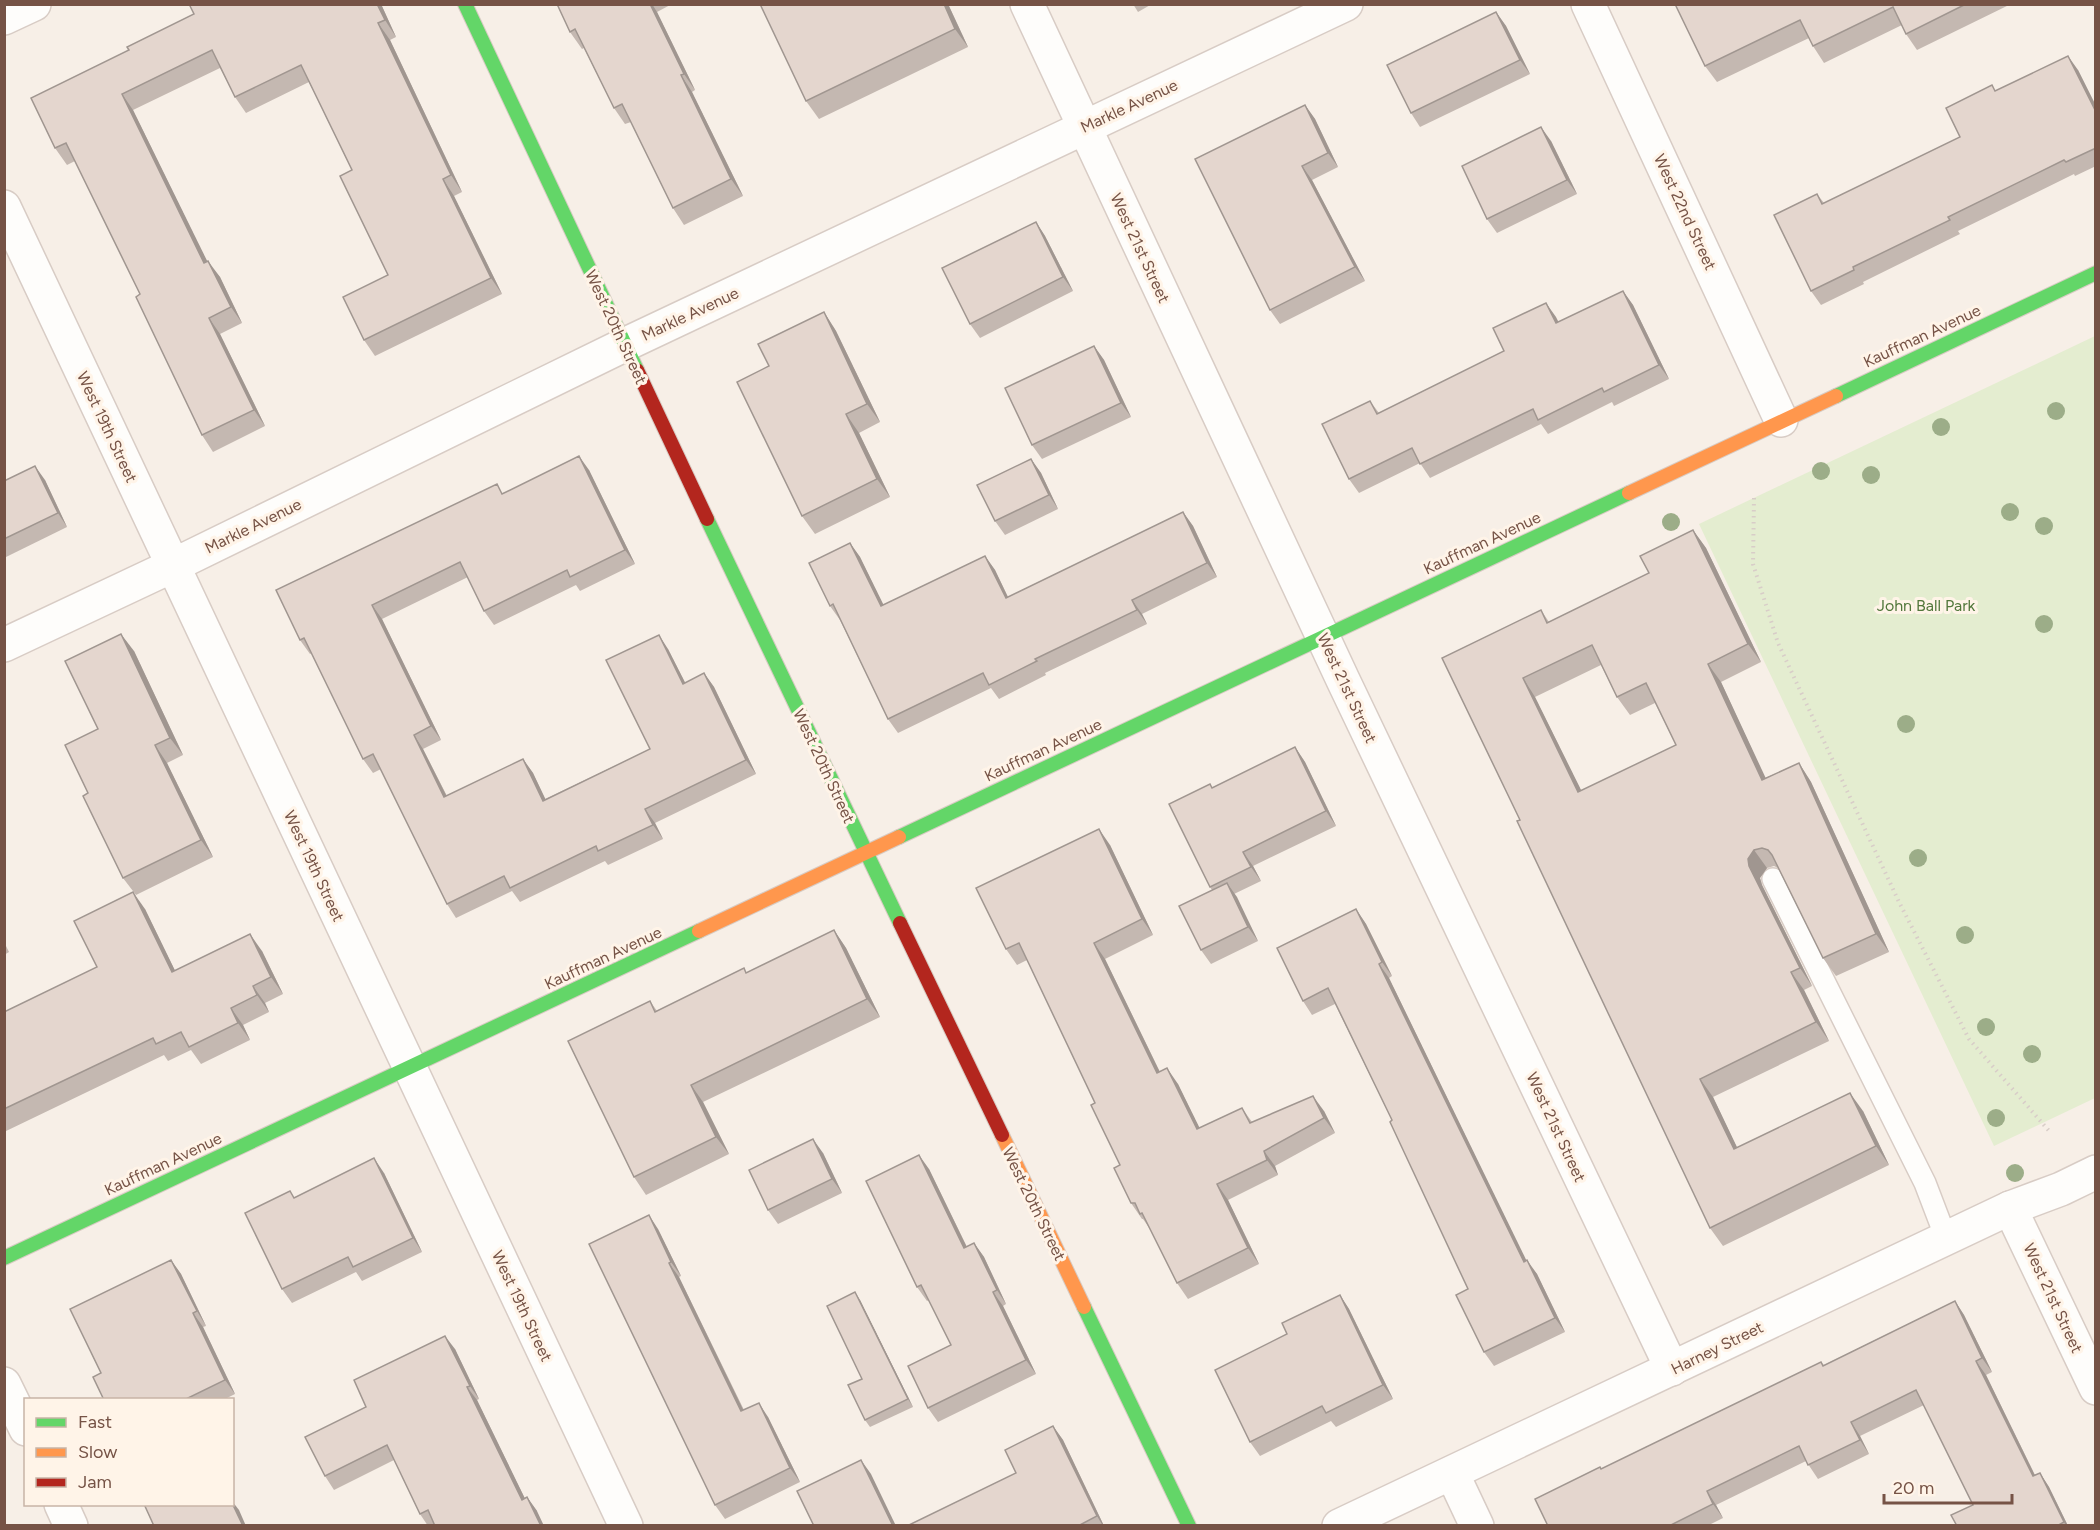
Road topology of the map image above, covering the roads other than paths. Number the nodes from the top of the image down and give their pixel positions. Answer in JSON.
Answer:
{"nodes":[{"id":1,"x":34,"y":4,"type":"edge"},
{"id":2,"x":465,"y":4,"type":"edge"},
{"id":3,"x":1027,"y":4,"type":"edge"},
{"id":4,"x":1346,"y":4,"type":"edge"},
{"id":5,"x":1588,"y":4,"type":"edge"},
{"id":6,"x":4,"y":18,"type":"edge"},
{"id":7,"x":1083,"y":128,"type":"junction"},
{"id":8,"x":4,"y":207,"type":"edge"},
{"id":9,"x":2096,"y":273,"type":"edge"},
{"id":10,"x":624,"y":345,"type":"junction"},
{"id":11,"x":1781,"y":420,"type":"junction"},
{"id":12,"x":172,"y":566,"type":"junction"},
{"id":13,"x":1322,"y":636,"type":"junction"},
{"id":14,"x":4,"y":645,"type":"edge"},
{"id":15,"x":866,"y":853,"type":"junction"},
{"id":16,"x":1773,"y":879,"type":"edge"},
{"id":17,"x":409,"y":1067,"type":"junction"},
{"id":18,"x":2096,"y":1172,"type":"edge"},
{"id":19,"x":2010,"y":1208,"type":"junction"},
{"id":20,"x":1947,"y":1238,"type":"junction"},
{"id":21,"x":4,"y":1258,"type":"edge"},
{"id":22,"x":1672,"y":1369,"type":"junction"},
{"id":23,"x":4,"y":1384,"type":"edge"},
{"id":24,"x":2096,"y":1388,"type":"edge"},
{"id":25,"x":24,"y":1425,"type":"edge"},
{"id":26,"x":1452,"y":1473,"type":"junction"},
{"id":27,"x":62,"y":1506,"type":"edge"},
{"id":28,"x":71,"y":1526,"type":"edge"},
{"id":29,"x":626,"y":1526,"type":"edge"},
{"id":30,"x":1189,"y":1526,"type":"edge"},
{"id":31,"x":1339,"y":1526,"type":"edge"},
{"id":32,"x":1477,"y":1526,"type":"edge"}],
"edges":[{"from":1,"to":6,"type":"street"},
{"from":2,"to":10,"type":"street","name":"West 20th Street"},
{"from":3,"to":7,"type":"street","name":"West 21st Street"},
{"from":4,"to":7,"type":"street","name":"Markle Avenue"},
{"from":5,"to":11,"type":"street","name":"West 22nd Street"},
{"from":7,"to":10,"type":"street","name":"Markle Avenue"},
{"from":7,"to":13,"type":"street","name":"West 21st Street"},
{"from":8,"to":12,"type":"street","name":"West 19th Street"},
{"from":9,"to":11,"type":"street","name":"Kauffman Avenue"},
{"from":10,"to":12,"type":"street","name":"Markle Avenue"},
{"from":10,"to":15,"type":"street","name":"West 20th Street"},
{"from":11,"to":13,"type":"street","name":"Kauffman Avenue"},
{"from":12,"to":14,"type":"street","name":"Markle Avenue"},
{"from":12,"to":17,"type":"street","name":"West 19th Street"},
{"from":13,"to":15,"type":"street","name":"Kauffman Avenue"},
{"from":13,"to":22,"type":"street","name":"West 21st Street"},
{"from":15,"to":17,"type":"street","name":"Kauffman Avenue"},
{"from":15,"to":30,"type":"street","name":"West 20th Street"},
{"from":16,"to":20,"type":"lane"},
{"from":17,"to":21,"type":"street","name":"Kauffman Avenue"},
{"from":17,"to":29,"type":"street","name":"West 19th Street"},
{"from":18,"to":19,"type":"street","name":"Harney Street"},
{"from":19,"to":20,"type":"street","name":"Harney Street"},
{"from":19,"to":24,"type":"street","name":"West 21st Street"},
{"from":20,"to":22,"type":"street","name":"Harney Street"},
{"from":22,"to":26,"type":"street","name":"Harney Street"},
{"from":23,"to":25,"type":"street"},
{"from":26,"to":31,"type":"street","name":"Harney Street"},
{"from":26,"to":32,"type":"street"},
{"from":27,"to":28,"type":"street"}]}
